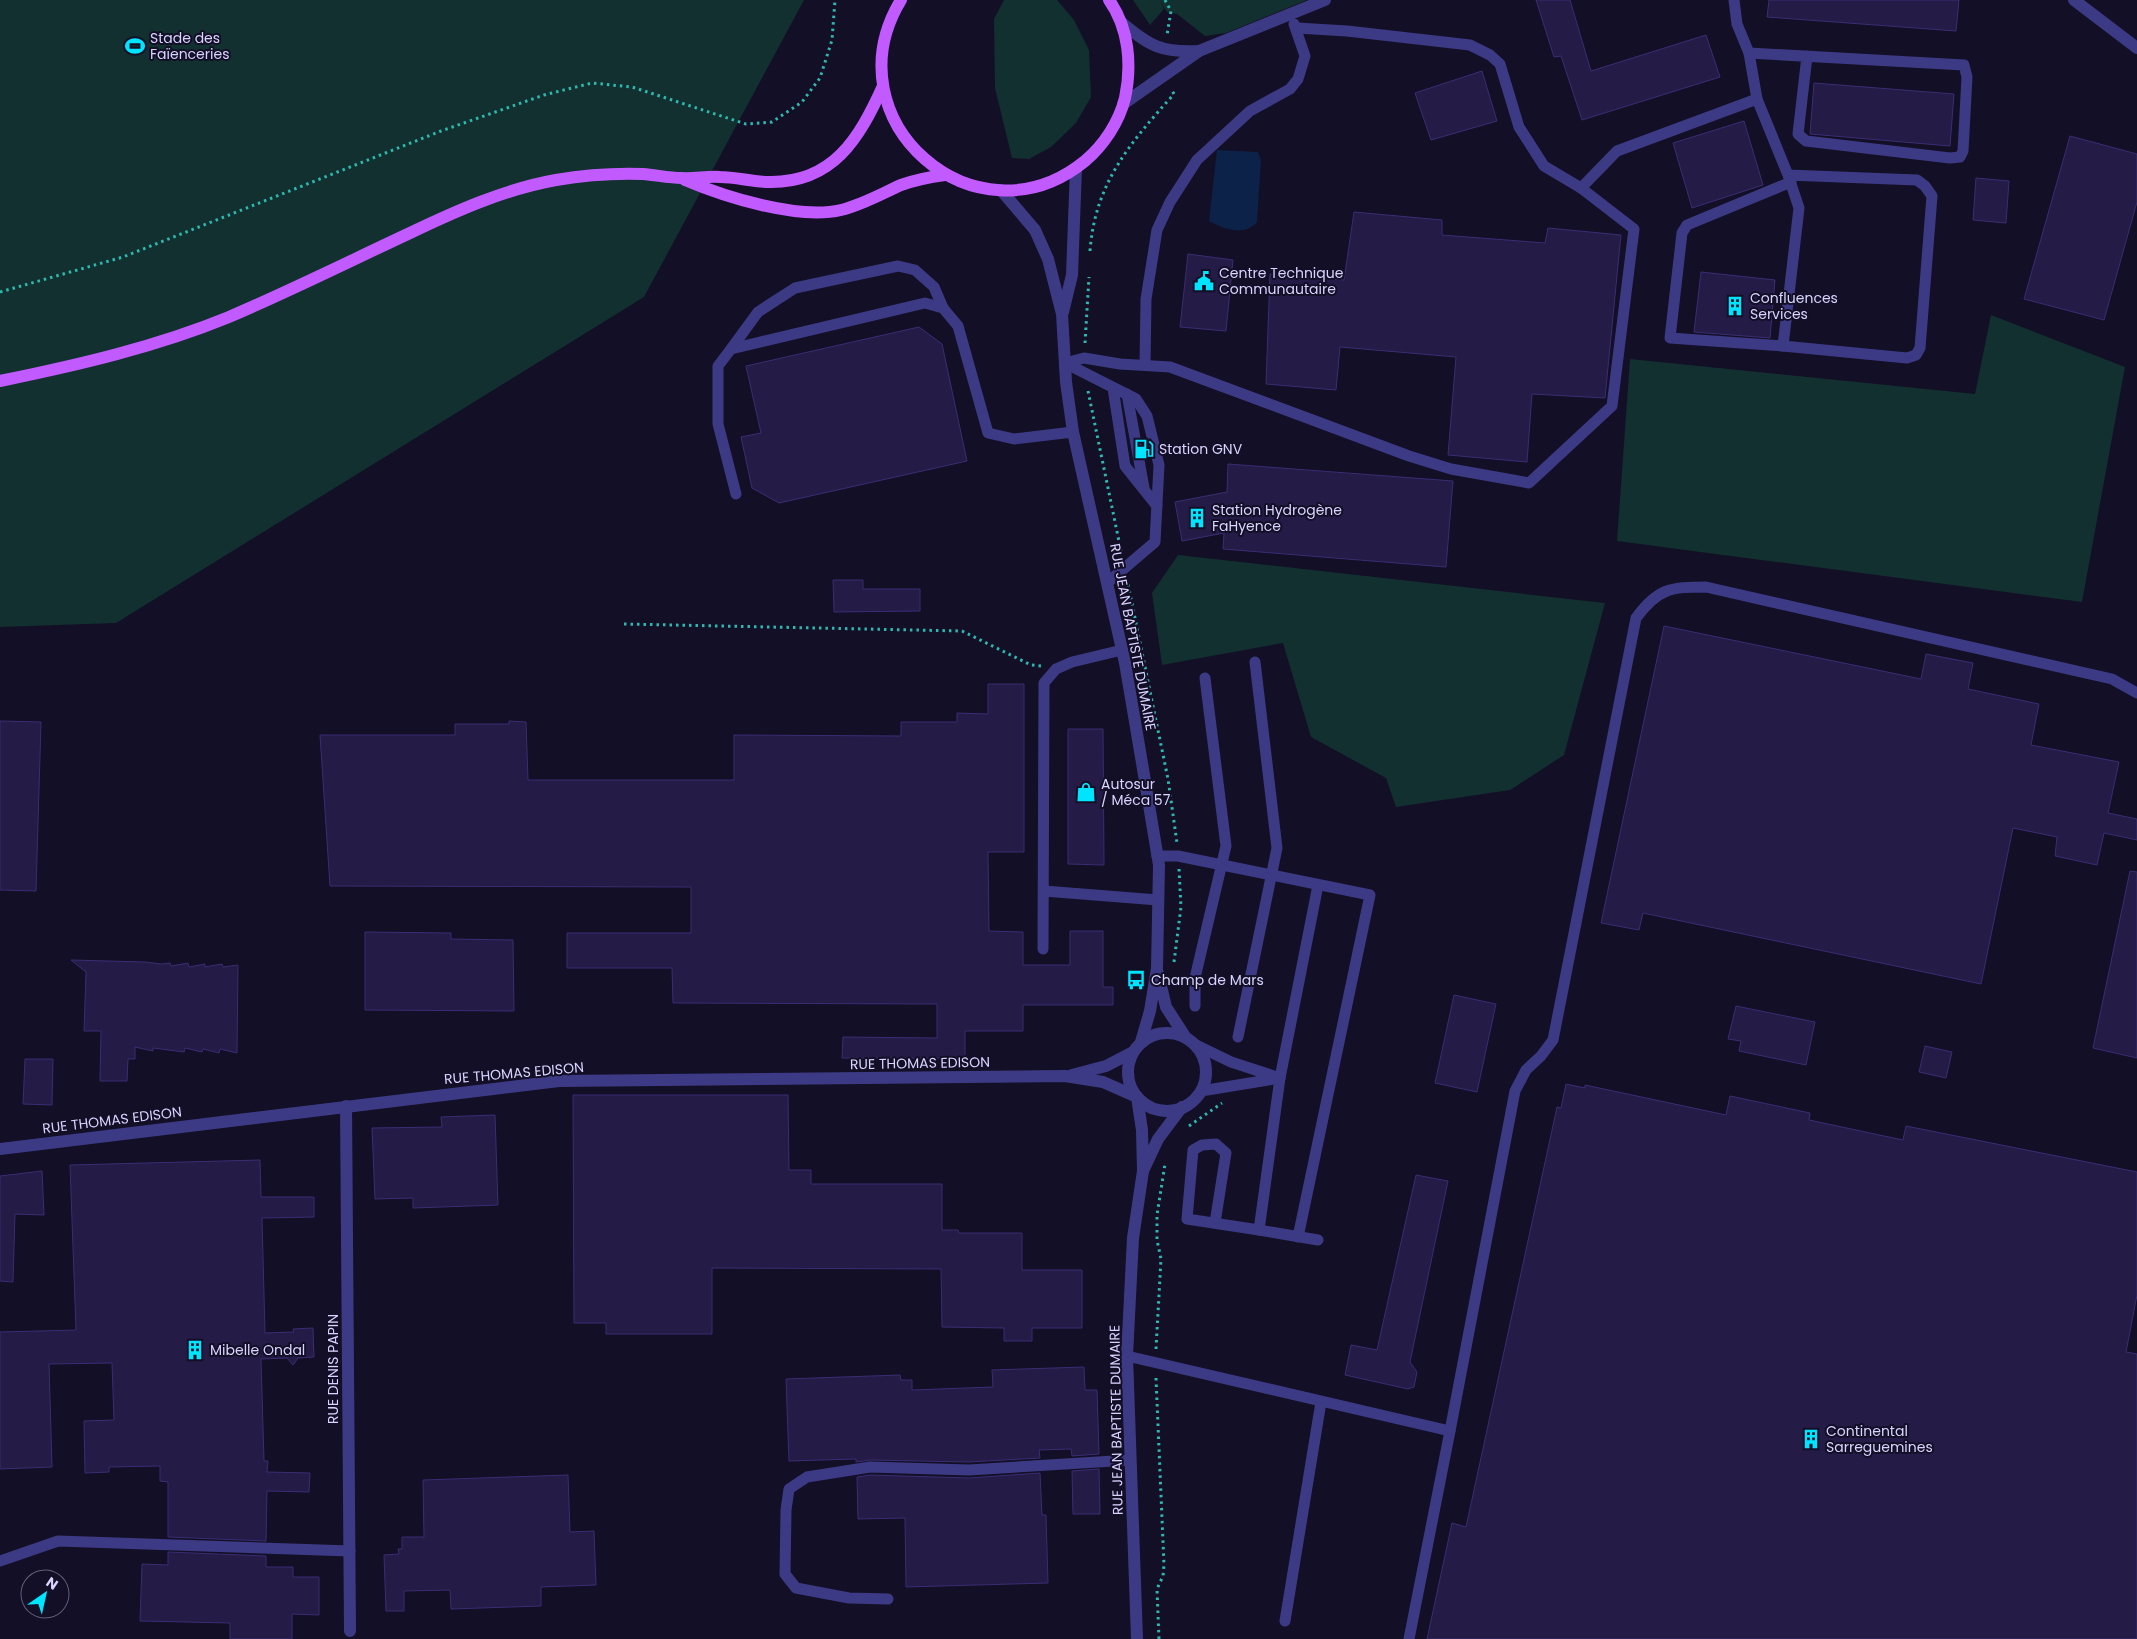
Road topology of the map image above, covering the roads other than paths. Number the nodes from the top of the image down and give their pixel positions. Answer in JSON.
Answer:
{"nodes":[{"id":1,"x":901,"y":0,"type":"edge"},
{"id":2,"x":1109,"y":0,"type":"edge"},
{"id":3,"x":1324,"y":0,"type":"edge"},
{"id":4,"x":1734,"y":0,"type":"edge"},
{"id":5,"x":2074,"y":0,"type":"edge"},
{"id":6,"x":1287,"y":14,"type":"junction"},
{"id":7,"x":1121,"y":22,"type":"junction"},
{"id":8,"x":1297,"y":28,"type":"junction"},
{"id":9,"x":2137,"y":48,"type":"edge"},
{"id":10,"x":1199,"y":51,"type":"junction"},
{"id":11,"x":1749,"y":53,"type":"junction"},
{"id":12,"x":1807,"y":56,"type":"junction"},
{"id":13,"x":883,"y":86,"type":"junction"},
{"id":14,"x":1757,"y":99,"type":"junction"},
{"id":15,"x":1123,"y":104,"type":"junction"},
{"id":16,"x":1076,"y":168,"type":"junction"},
{"id":17,"x":945,"y":174,"type":"junction"},
{"id":18,"x":681,"y":178,"type":"junction"},
{"id":19,"x":1789,"y":178,"type":"junction"},
{"id":20,"x":1581,"y":188,"type":"junction"},
{"id":21,"x":1001,"y":190,"type":"junction"},
{"id":22,"x":943,"y":308,"type":"junction"},
{"id":23,"x":1062,"y":314,"type":"junction"},
{"id":24,"x":1783,"y":346,"type":"junction"},
{"id":25,"x":730,"y":350,"type":"junction"},
{"id":26,"x":1065,"y":363,"type":"junction"},
{"id":27,"x":1145,"y":365,"type":"junction"},
{"id":28,"x":0,"y":380,"type":"edge"},
{"id":29,"x":1113,"y":388,"type":"junction"},
{"id":30,"x":1127,"y":394,"type":"junction"},
{"id":31,"x":1073,"y":432,"type":"junction"},
{"id":32,"x":1144,"y":490,"type":"junction"},
{"id":33,"x":736,"y":494,"type":"dead end"},
{"id":34,"x":1157,"y":506,"type":"junction"},
{"id":35,"x":1108,"y":583,"type":"junction"},
{"id":36,"x":1122,"y":650,"type":"junction"},
{"id":37,"x":1255,"y":662,"type":"dead end"},
{"id":38,"x":1205,"y":678,"type":"dead end"},
{"id":39,"x":2137,"y":693,"type":"edge"},
{"id":40,"x":1157,"y":856,"type":"junction"},
{"id":41,"x":1222,"y":865,"type":"junction"},
{"id":42,"x":1271,"y":875,"type":"junction"},
{"id":43,"x":1318,"y":885,"type":"junction"},
{"id":44,"x":1044,"y":891,"type":"junction"},
{"id":45,"x":1158,"y":900,"type":"junction"},
{"id":46,"x":1043,"y":949,"type":"dead end"},
{"id":47,"x":1157,"y":968,"type":"junction"},
{"id":48,"x":1195,"y":1006,"type":"dead end"},
{"id":49,"x":1238,"y":1037,"type":"dead end"},
{"id":50,"x":1191,"y":1042,"type":"junction"},
{"id":51,"x":1137,"y":1047,"type":"junction"},
{"id":52,"x":1065,"y":1076,"type":"junction"},
{"id":53,"x":1280,"y":1078,"type":"junction"},
{"id":54,"x":1201,"y":1091,"type":"junction"},
{"id":55,"x":1137,"y":1097,"type":"junction"},
{"id":56,"x":346,"y":1106,"type":"junction"},
{"id":57,"x":1182,"y":1107,"type":"junction"},
{"id":58,"x":0,"y":1149,"type":"edge"},
{"id":59,"x":1144,"y":1171,"type":"junction"},
{"id":60,"x":1215,"y":1223,"type":"junction"},
{"id":61,"x":1259,"y":1230,"type":"junction"},
{"id":62,"x":1298,"y":1237,"type":"junction"},
{"id":63,"x":1318,"y":1240,"type":"dead end"},
{"id":64,"x":1127,"y":1356,"type":"junction"},
{"id":65,"x":1321,"y":1402,"type":"junction"},
{"id":66,"x":1450,"y":1431,"type":"junction"},
{"id":67,"x":1130,"y":1460,"type":"junction"},
{"id":68,"x":350,"y":1551,"type":"junction"},
{"id":69,"x":0,"y":1562,"type":"edge"},
{"id":70,"x":888,"y":1599,"type":"dead end"},
{"id":71,"x":1286,"y":1621,"type":"dead end"},
{"id":72,"x":350,"y":1631,"type":"dead end"},
{"id":73,"x":1137,"y":1639,"type":"edge"},
{"id":74,"x":1409,"y":1639,"type":"edge"}],
"edges":[{"from":1,"to":13,"type":"main road"},
{"from":2,"to":7,"type":"main road"},
{"from":3,"to":6,"type":"street"},
{"from":4,"to":11,"type":"lane"},
{"from":5,"to":9,"type":"street"},
{"from":6,"to":8,"type":"lane"},
{"from":6,"to":10,"type":"street"},
{"from":7,"to":10,"type":"street"},
{"from":7,"to":15,"type":"main road"},
{"from":8,"to":20,"type":"lane"},
{"from":8,"to":27,"type":"lane"},
{"from":10,"to":15,"type":"street"},
{"from":11,"to":12,"type":"lane"},
{"from":11,"to":14,"type":"lane"},
{"from":12,"to":12,"type":"lane"},
{"from":13,"to":17,"type":"main road"},
{"from":13,"to":18,"type":"main road"},
{"from":14,"to":19,"type":"lane"},
{"from":14,"to":20,"type":"lane"},
{"from":15,"to":16,"type":"main road"},
{"from":16,"to":21,"type":"main road"},
{"from":16,"to":23,"type":"street","name":"RUE JEAN BAPTISTE DUMAIRE"},
{"from":17,"to":18,"type":"main road"},
{"from":17,"to":21,"type":"main road"},
{"from":18,"to":28,"type":"main road"},
{"from":19,"to":24,"type":"lane"},
{"from":19,"to":24,"type":"lane"},
{"from":19,"to":24,"type":"lane"},
{"from":20,"to":27,"type":"lane"},
{"from":21,"to":23,"type":"street","name":"RUE JEAN BAPTISTE DUMAIRE"},
{"from":22,"to":25,"type":"lane"},
{"from":22,"to":25,"type":"lane"},
{"from":22,"to":31,"type":"lane"},
{"from":23,"to":26,"type":"street","name":"RUE JEAN BAPTISTE DUMAIRE"},
{"from":25,"to":33,"type":"lane"},
{"from":26,"to":27,"type":"lane"},
{"from":26,"to":29,"type":"lane"},
{"from":26,"to":31,"type":"street","name":"RUE JEAN BAPTISTE DUMAIRE"},
{"from":29,"to":30,"type":"lane"},
{"from":29,"to":32,"type":"lane"},
{"from":30,"to":32,"type":"lane"},
{"from":30,"to":34,"type":"lane"},
{"from":31,"to":35,"type":"street","name":"RUE JEAN BAPTISTE DUMAIRE"},
{"from":32,"to":34,"type":"lane"},
{"from":34,"to":35,"type":"lane"},
{"from":35,"to":36,"type":"street","name":"RUE JEAN BAPTISTE DUMAIRE"},
{"from":36,"to":40,"type":"street","name":"RUE JEAN BAPTISTE DUMAIRE"},
{"from":36,"to":44,"type":"lane"},
{"from":37,"to":42,"type":"lane"},
{"from":38,"to":41,"type":"lane"},
{"from":39,"to":66,"type":"lane"},
{"from":40,"to":41,"type":"lane"},
{"from":40,"to":45,"type":"street","name":"RUE JEAN BAPTISTE DUMAIRE"},
{"from":41,"to":42,"type":"lane"},
{"from":41,"to":48,"type":"lane"},
{"from":42,"to":43,"type":"lane"},
{"from":42,"to":49,"type":"lane"},
{"from":43,"to":53,"type":"lane"},
{"from":43,"to":62,"type":"lane"},
{"from":44,"to":45,"type":"lane"},
{"from":44,"to":46,"type":"lane"},
{"from":45,"to":47,"type":"street","name":"RUE JEAN BAPTISTE DUMAIRE"},
{"from":47,"to":50,"type":"street","name":"RUE JEAN BAPTISTE DUMAIRE"},
{"from":47,"to":51,"type":"street","name":"RUE JEAN BAPTISTE DUMAIRE"},
{"from":50,"to":51,"type":"street"},
{"from":50,"to":53,"type":"lane"},
{"from":50,"to":54,"type":"street"},
{"from":51,"to":52,"type":"street","name":"RUE THOMAS EDISON"},
{"from":51,"to":55,"type":"street"},
{"from":52,"to":55,"type":"street","name":"RUE THOMAS EDISON"},
{"from":52,"to":56,"type":"street","name":"RUE THOMAS EDISON"},
{"from":53,"to":54,"type":"lane"},
{"from":53,"to":61,"type":"lane"},
{"from":54,"to":57,"type":"street"},
{"from":55,"to":57,"type":"street"},
{"from":55,"to":59,"type":"street","name":"RUE JEAN BAPTISTE DUMAIRE"},
{"from":56,"to":58,"type":"street","name":"RUE THOMAS EDISON"},
{"from":56,"to":68,"type":"street","name":"RUE DENIS PAPIN"},
{"from":57,"to":59,"type":"street","name":"RUE JEAN BAPTISTE DUMAIRE"},
{"from":59,"to":64,"type":"street","name":"RUE JEAN BAPTISTE DUMAIRE"},
{"from":60,"to":60,"type":"lane"},
{"from":60,"to":61,"type":"lane"},
{"from":61,"to":62,"type":"lane"},
{"from":62,"to":63,"type":"lane"},
{"from":64,"to":65,"type":"lane"},
{"from":64,"to":67,"type":"street","name":"RUE JEAN BAPTISTE DUMAIRE"},
{"from":65,"to":66,"type":"lane"},
{"from":65,"to":71,"type":"lane"},
{"from":66,"to":74,"type":"lane"},
{"from":67,"to":70,"type":"lane"},
{"from":67,"to":73,"type":"street","name":"RUE JEAN BAPTISTE DUMAIRE"},
{"from":68,"to":69,"type":"lane"},
{"from":68,"to":72,"type":"street","name":"RUE DENIS PAPIN"}]}
